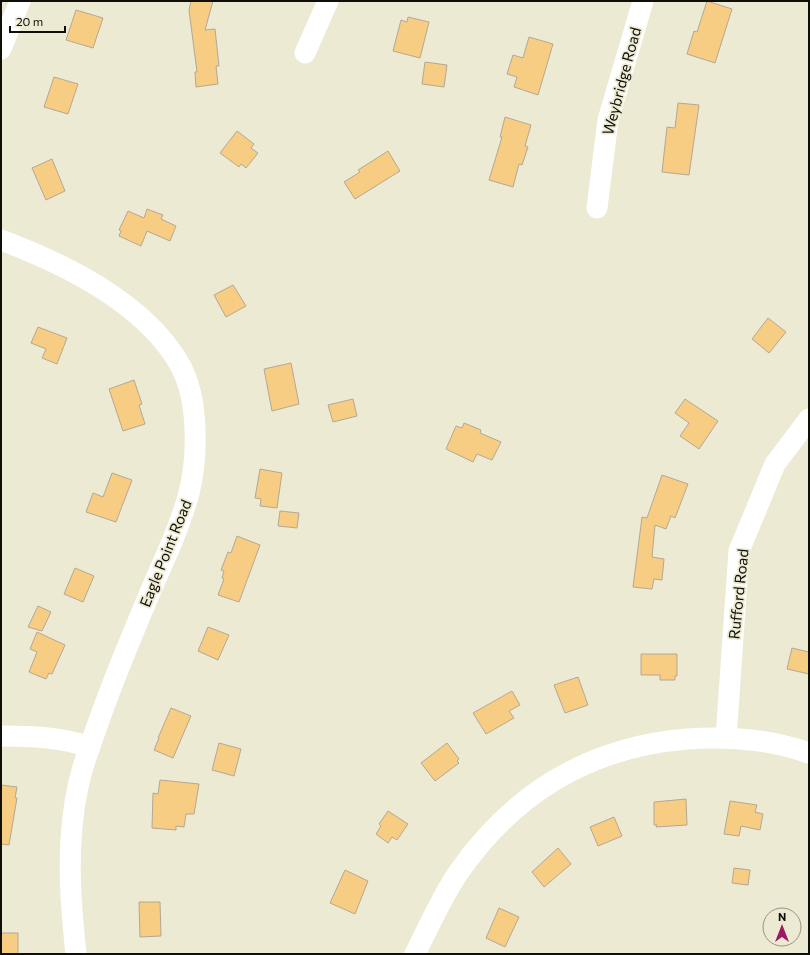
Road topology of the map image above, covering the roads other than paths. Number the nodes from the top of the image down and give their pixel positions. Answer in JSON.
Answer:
{"nodes":[{"id":1,"x":20,"y":1,"type":"edge"},
{"id":2,"x":328,"y":1,"type":"edge"},
{"id":3,"x":643,"y":1,"type":"edge"},
{"id":4,"x":1,"y":49,"type":"edge"},
{"id":5,"x":305,"y":53,"type":"dead end"},
{"id":6,"x":597,"y":208,"type":"dead end"},
{"id":7,"x":1,"y":240,"type":"edge"},
{"id":8,"x":809,"y":419,"type":"edge"},
{"id":9,"x":1,"y":736,"type":"edge"},
{"id":10,"x":726,"y":738,"type":"junction"},
{"id":11,"x":90,"y":747,"type":"junction"},
{"id":12,"x":809,"y":753,"type":"edge"},
{"id":13,"x":76,"y":954,"type":"edge"},
{"id":14,"x":416,"y":954,"type":"edge"}],
"edges":[{"from":1,"to":4,"type":"street"},
{"from":2,"to":5,"type":"street"},
{"from":3,"to":6,"type":"street","name":"Weybridge Road"},
{"from":7,"to":11,"type":"street","name":"Eagle Point Road"},
{"from":8,"to":10,"type":"street","name":"Rufford Road"},
{"from":9,"to":11,"type":"street"},
{"from":10,"to":12,"type":"street"},
{"from":10,"to":14,"type":"street"},
{"from":11,"to":13,"type":"street","name":"Eagle Point Road"}]}
